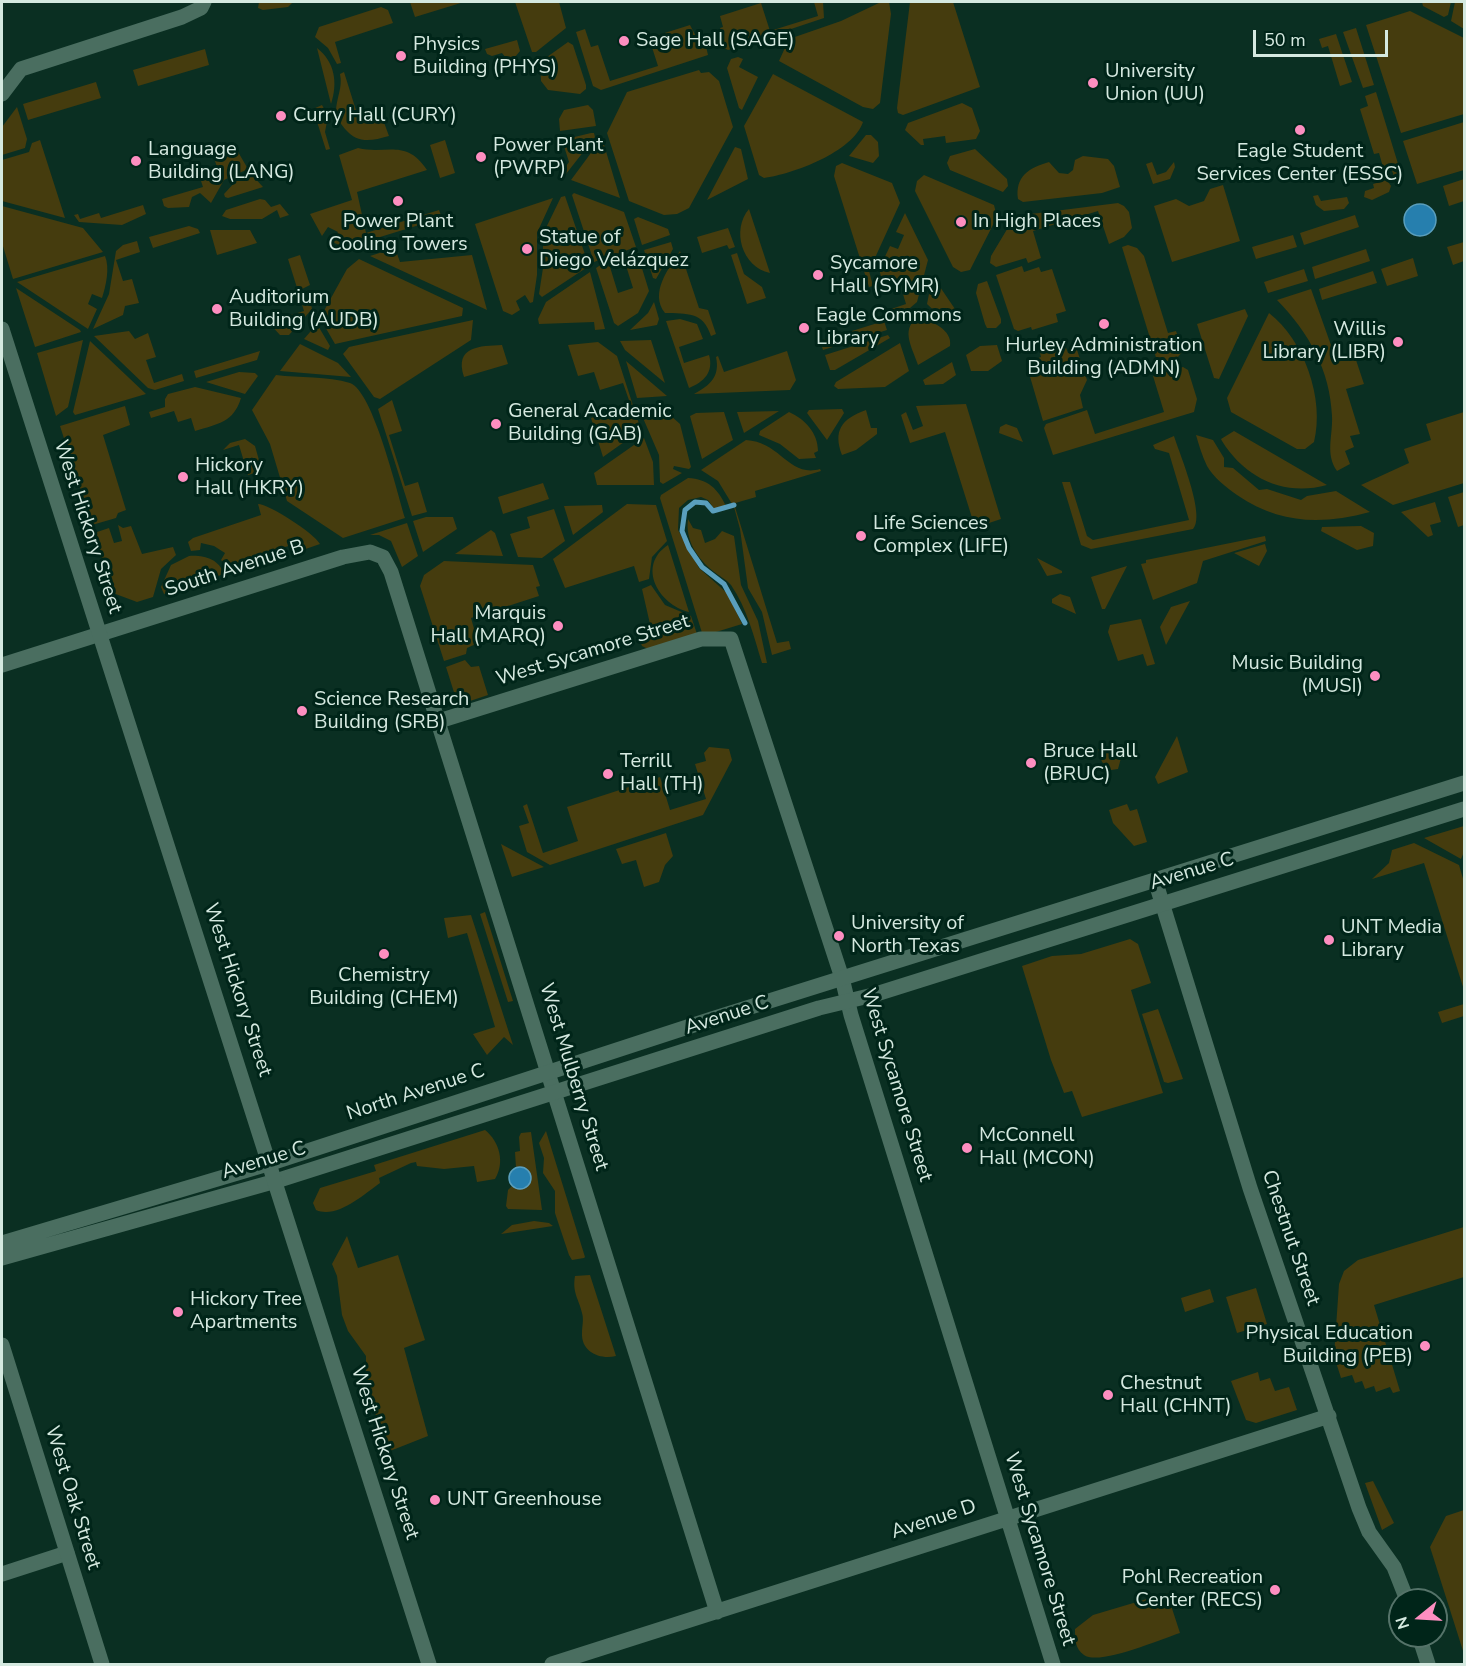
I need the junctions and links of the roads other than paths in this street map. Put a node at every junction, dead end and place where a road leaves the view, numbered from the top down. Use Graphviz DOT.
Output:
graph roads {
  1 [pos="202,5"];
  2 [pos="2,94"];
  3 [pos="2,329"];
  4 [pos="383,556"];
  5 [pos="100,634"];
  6 [pos="2,665"];
  7 [pos="439,721"];
  8 [pos="1464,783"];
  9 [pos="1464,809"];
  10 [pos="1155,880"];
  11 [pos="1162,902"];
  12 [pos="842,978"];
  13 [pos="847,1001"];
  14 [pos="549,1072"];
  15 [pos="556,1092"];
  16 [pos="271,1163"];
  17 [pos="276,1181"];
  18 [pos="2,1243"];
  19 [pos="2,1258"];
  20 [pos="2,1345"];
  21 [pos="1329,1416"];
  22 [pos="1007,1519"];
  23 [pos="67,1552"];
  24 [pos="2,1574"];
  25 [pos="1402,1588"];
  26 [pos="717,1612"];
  27 [pos="1423,1648"];
  28 [pos="102,1665"];
  29 [pos="429,1665"];
  30 [pos="552,1665"];
  31 [pos="1053,1665"];
  32 [pos="1428,1665"];
  1 -- 2 [label="street"];
  3 -- 5 [label="street, West Hickory Street"];
  4 -- 5 [label="street, South Avenue B"];
  4 -- 7 [label="street, West Mulberry Street"];
  5 -- 6 [label="street, South Avenue B"];
  5 -- 16 [label="street, West Hickory Street"];
  7 -- 12 [label="street, West Sycamore Street"];
  7 -- 14 [label="street, West Mulberry Street"];
  8 -- 10 [label="street, Avenue C"];
  9 -- 11 [label="street, Avenue C"];
  10 -- 11 [label="street, Chestnut Street"];
  10 -- 12 [label="street, Avenue C"];
  11 -- 13 [label="street, Avenue C"];
  11 -- 21 [label="street, Chestnut Street"];
  12 -- 13 [label="street, West Sycamore Street"];
  12 -- 14 [label="street, North Avenue C"];
  13 -- 15 [label="street, Avenue C"];
  13 -- 22 [label="street, West Sycamore Street"];
  14 -- 15 [label="street, West Mulberry Street"];
  14 -- 16 [label="street, North Avenue C"];
  15 -- 17 [label="street, Avenue C"];
  15 -- 26 [label="street, West Mulberry Street"];
  16 -- 17 [label="street, West Hickory Street"];
  16 -- 18 [label="street, North Avenue C"];
  17 -- 19 [label="street, Avenue C"];
  17 -- 29 [label="street, West Hickory Street"];
  20 -- 23 [label="street, West Oak Street"];
  21 -- 22 [label="street, Avenue D"];
  21 -- 25 [label="street, Chestnut Street"];
  22 -- 26 [label="street, Avenue D"];
  22 -- 31 [label="street, West Sycamore Street"];
  23 -- 24 [label="street"];
  23 -- 28 [label="street, West Oak Street"];
  26 -- 30 [label="street, Avenue D"];
  27 -- 32 [label="street"];
}
